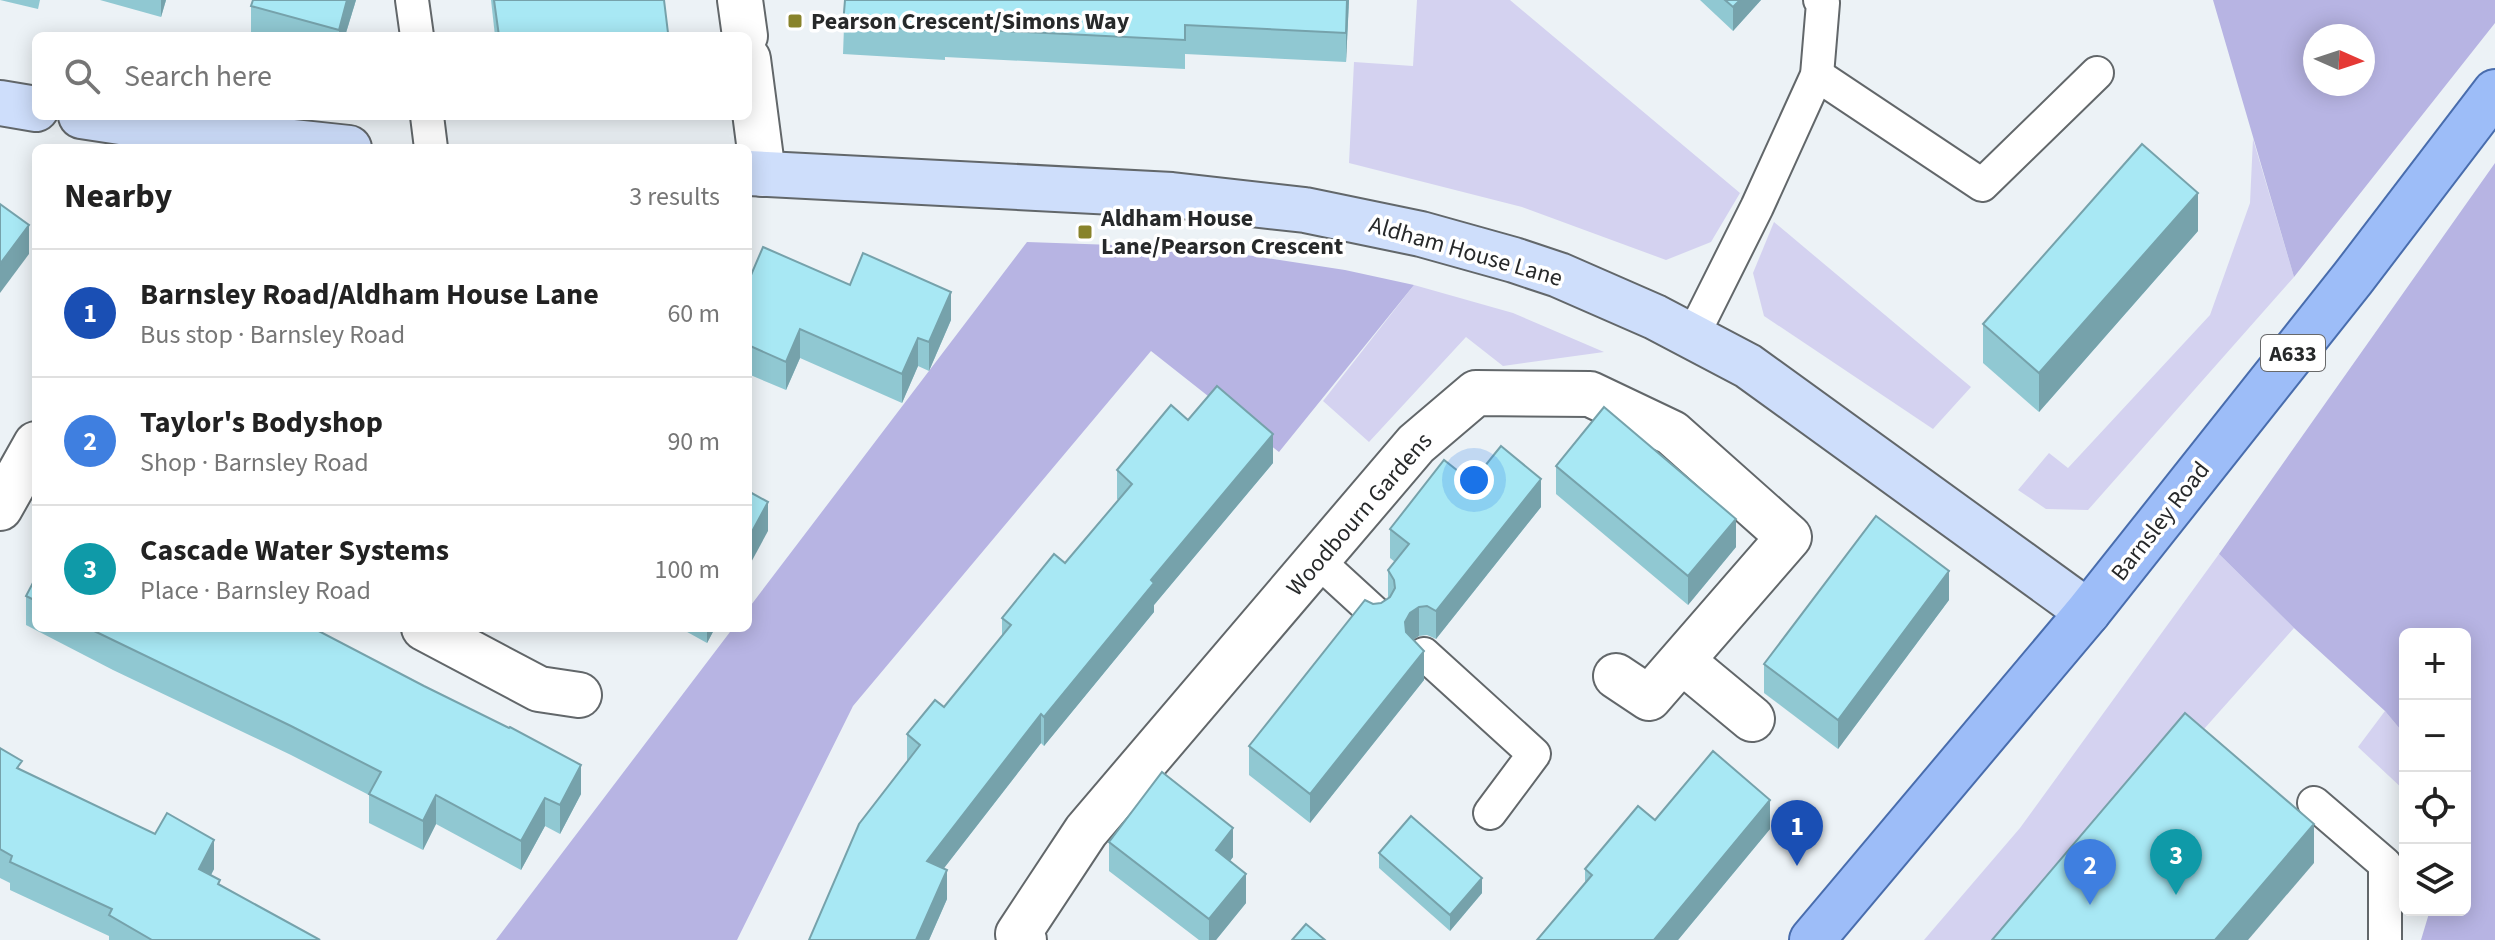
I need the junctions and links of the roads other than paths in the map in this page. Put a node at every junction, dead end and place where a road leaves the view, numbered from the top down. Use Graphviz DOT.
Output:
graph roads {
  1 [pos="412,0"];
  2 [pos="740,0"];
  3 [pos="1820,0"];
  4 [pos="416,32"];
  5 [pos="744,32"];
  6 [pos="2097,73"];
  7 [pos="1817,75"];
  8 [pos="2495,92"];
  9 [pos="0,103"];
  10 [pos="32,108"];
  11 [pos="752,116"];
  12 [pos="95,120"];
  13 [pos="428,120"];
  14 [pos="159,138"];
  15 [pos="273,144"];
  16 [pos="430,144"];
  17 [pos="756,174"];
  18 [pos="1692,337"];
  19 [pos="32,451"];
  20 [pos="0,508"];
  21 [pos="1317,560"];
  22 [pos="2088,612"];
  23 [pos="1376,614"];
  24 [pos="432,632"];
  25 [pos="1424,654"];
  26 [pos="1682,661"];
  27 [pos="1616,676"];
  28 [pos="579,695"];
  29 [pos="1752,719"];
  30 [pos="2314,803"];
  31 [pos="1490,813"];
  32 [pos="1018,938"];
  33 [pos="1812,940"];
  34 [pos="2385,940"];
  1 -- 4 [label="lane"];
  2 -- 5 [label="street"];
  3 -- 7 [label="lane"];
  6 -- 7 [label="lane"];
  7 -- 18 [label="lane"];
  8 -- 22 [label="main road, Barnsley Road / A633"];
  9 -- 10 [label="street"];
  11 -- 17 [label="street"];
  12 -- 14 [label="street"];
  13 -- 16 [label="lane"];
  14 -- 15 [label="street"];
  17 -- 18 [label="street, Aldham House Lane"];
  18 -- 22 [label="street, Aldham House Lane"];
  19 -- 20 [label="street"];
  21 -- 23 [label="lane"];
  21 -- 26 [label="street, Woodbourn Gardens"];
  21 -- 32 [label="street, Woodbourn Gardens"];
  22 -- 33 [label="main road, Barnsley Road / A633"];
  24 -- 28 [label="street"];
  25 -- 31 [label="lane"];
  26 -- 27 [label="street, Woodbourn Gardens"];
  26 -- 29 [label="street"];
  30 -- 34 [label="lane"];
}
